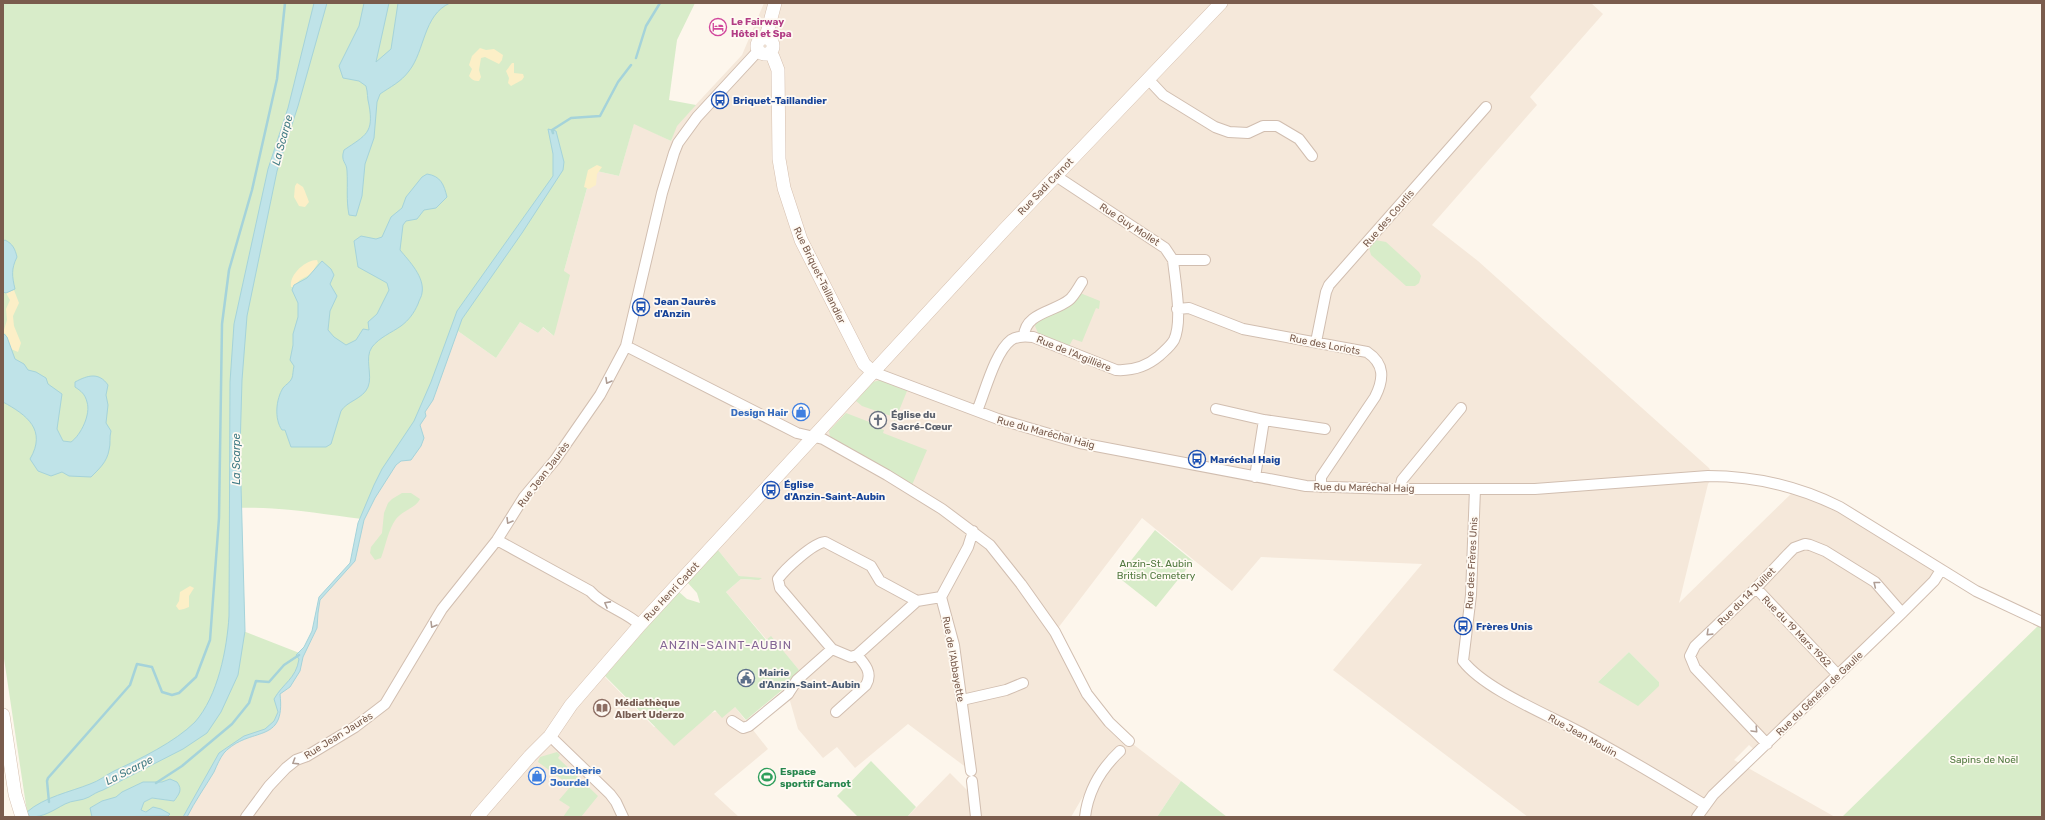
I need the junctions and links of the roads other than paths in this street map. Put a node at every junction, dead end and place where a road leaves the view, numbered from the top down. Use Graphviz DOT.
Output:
graph roads {
  1 [pos="775,3"];
  2 [pos="1221,3"];
  3 [pos="764,52"];
  4 [pos="1148,79"];
  5 [pos="1486,107"];
  6 [pos="1312,156"];
  7 [pos="1056,176"];
  8 [pos="1173,260"];
  9 [pos="1205,260"];
  10 [pos="1082,282"];
  11 [pos="1177,308"];
  12 [pos="1024,336"];
  13 [pos="1316,342"];
  14 [pos="626,346"];
  15 [pos="873,372"];
  16 [pos="1461,408"];
  17 [pos="1216,409"];
  18 [pos="977,411"];
  19 [pos="1264,420"];
  20 [pos="1325,429"];
  21 [pos="813,437"];
  22 [pos="1254,477"];
  23 [pos="1321,487"];
  24 [pos="1400,488"];
  25 [pos="1475,489"];
  26 [pos="973,531"];
  27 [pos="497,540"];
  28 [pos="1941,570"];
  29 [pos="1756,588"];
  30 [pos="941,597"];
  31 [pos="917,601"];
  32 [pos="1902,613"];
  33 [pos="2042,622"];
  34 [pos="640,625"];
  35 [pos="832,649"];
  36 [pos="857,655"];
  37 [pos="1464,661"];
  38 [pos="1838,675"];
  39 [pos="1023,683"];
  40 [pos="962,700"];
  41 [pos="836,712"];
  42 [pos="3,715"];
  43 [pos="732,721"];
  44 [pos="550,736"];
  45 [pos="1129,741"];
  46 [pos="1767,744"];
  47 [pos="1120,750"];
  48 [pos="971,770"];
  49 [pos="972,781"];
  50 [pos="1705,805"];
  51 [pos="22,817"];
  52 [pos="246,817"];
  53 [pos="477,817"];
  54 [pos="623,817"];
  55 [pos="976,817"];
  56 [pos="1085,817"];
  57 [pos="1697,817"];
  1 -- 3 [label="main road"];
  2 -- 4 [label="main road, Rue Sadi Carnot"];
  3 -- 14 [label="street, Rue Jean Jaurès"];
  3 -- 15 [label="main road, Rue Briquet-Taillandier"];
  4 -- 6 [label="street"];
  4 -- 7 [label="main road, Rue Sadi Carnot"];
  5 -- 13 [label="street, Rue des Courlis"];
  7 -- 8 [label="street, Rue Guy Mollet"];
  7 -- 15 [label="main road, Rue Sadi Carnot"];
  8 -- 9 [label="street"];
  8 -- 11 [label="street, Rue de l'Argillière"];
  10 -- 12 [label="street"];
  11 -- 12 [label="street, Rue de l'Argillière"];
  11 -- 13 [label="street, Rue des Loriots"];
  12 -- 18 [label="street, Rue de l'Argillière"];
  13 -- 23 [label="street, Rue des Loriots"];
  14 -- 21 [label="street"];
  14 -- 27 [label="street, Rue Jean Jaurès, one-way"];
  15 -- 18 [label="street, Rue du Maréchal Haig"];
  15 -- 21 [label="main road, Rue Henri Cadot"];
  16 -- 24 [label="street"];
  17 -- 19 [label="street"];
  18 -- 22 [label="street, Rue du Maréchal Haig"];
  19 -- 20 [label="street"];
  19 -- 22 [label="street"];
  21 -- 26 [label="street"];
  21 -- 34 [label="main road, Rue Henri Cadot"];
  22 -- 23 [label="street, Rue du Maréchal Haig"];
  23 -- 24 [label="street, Rue du Maréchal Haig"];
  24 -- 25 [label="street, Rue du Maréchal Haig"];
  25 -- 28 [label="street, Rue du Maréchal Haig"];
  25 -- 37 [label="street, Rue des Frères Unis"];
  26 -- 30 [label="street"];
  26 -- 45 [label="street"];
  34 -- 27 [label="street, one-way"];
  27 -- 52 [label="street, Rue Jean Jaurès, one-way"];
  28 -- 32 [label="street, Rue du Général de Gaulle"];
  28 -- 33 [label="street, Rue du Maréchal Haig"];
  32 -- 29 [label="street, Rue du 14 Juillet, one-way"];
  29 -- 38 [label="street, Rue du 19 Mars 1962"];
  29 -- 46 [label="street, Rue du 14 Juillet, one-way"];
  30 -- 31 [label="street"];
  30 -- 40 [label="street, Rue de l'Abbayette"];
  31 -- 35 [label="street"];
  31 -- 36 [label="street"];
  32 -- 38 [label="street, Rue du Général de Gaulle"];
  34 -- 44 [label="main road, Rue Henri Cadot"];
  35 -- 36 [label="street"];
  35 -- 43 [label="street"];
  36 -- 41 [label="street"];
  37 -- 50 [label="street, Rue Jean Moulin"];
  38 -- 46 [label="street, Rue du Général de Gaulle"];
  39 -- 40 [label="street"];
  40 -- 48 [label="street, Rue de l'Abbayette"];
  42 -- 51 [label="main road"];
  44 -- 53 [label="main road, Rue Henri Cadot"];
  44 -- 54 [label="street"];
  46 -- 50 [label="street, Rue du Général de Gaulle"];
  47 -- 56 [label="street"];
  49 -- 55 [label="street"];
  50 -- 57 [label="street, Rue du Général de Gaulle"];
}
